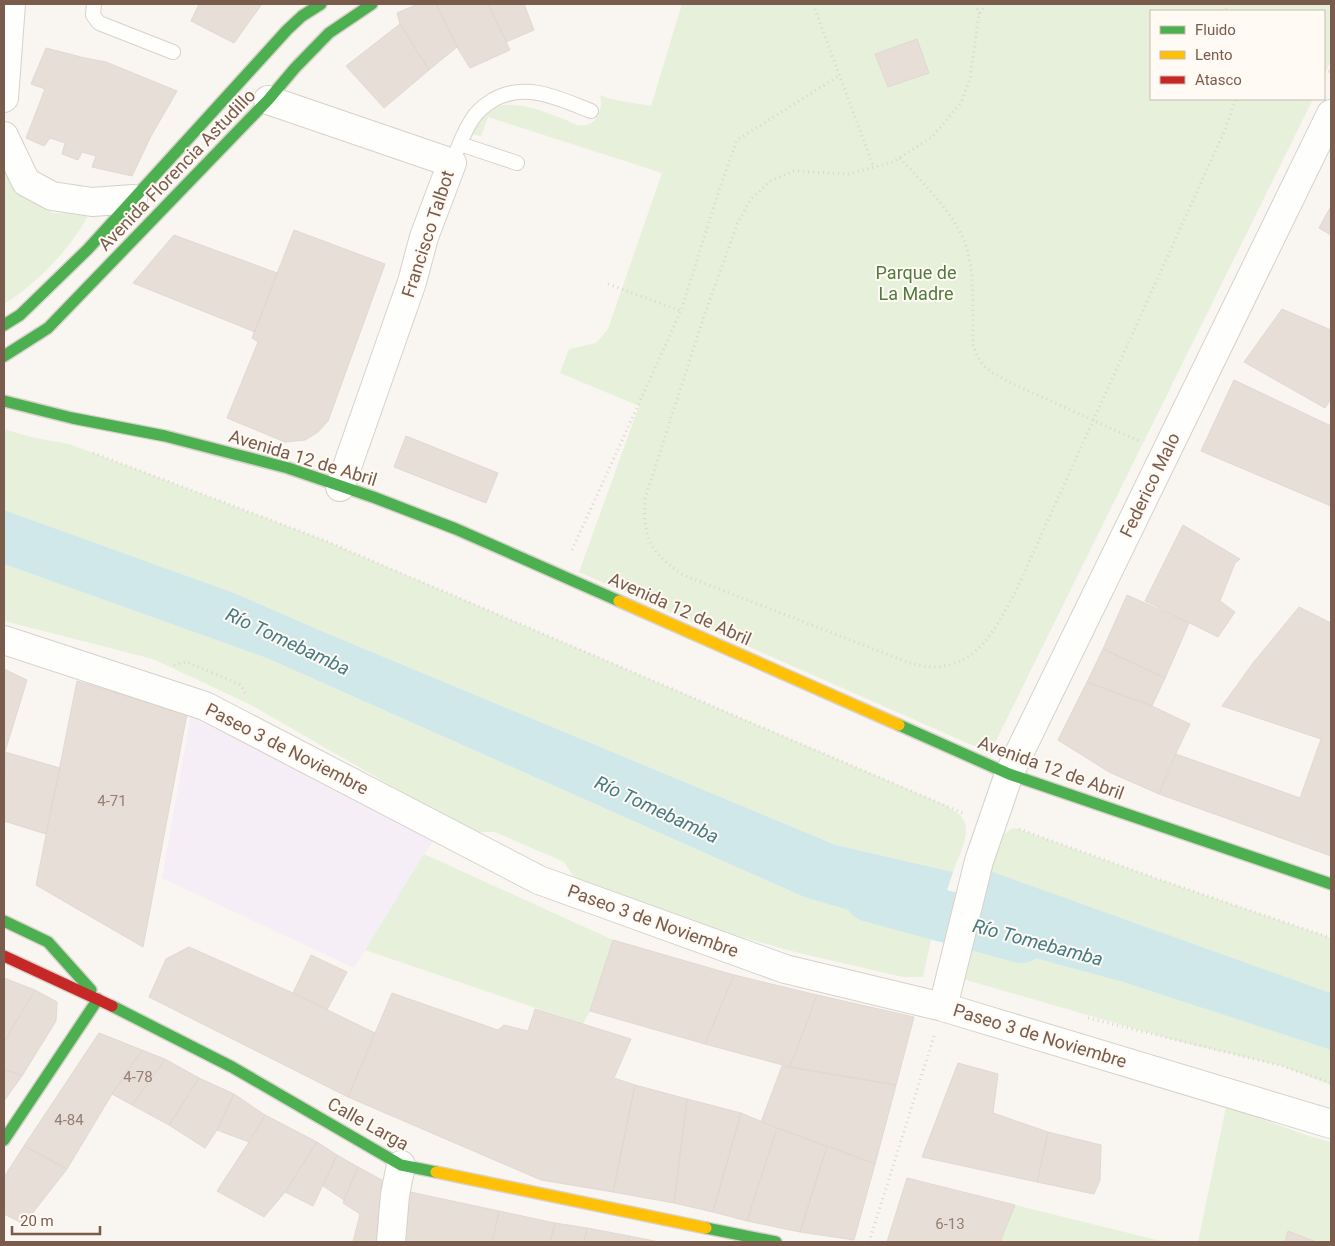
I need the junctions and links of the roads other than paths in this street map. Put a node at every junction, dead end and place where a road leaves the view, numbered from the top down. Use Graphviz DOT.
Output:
graph roads {
  1 [pos="11,4"];
  2 [pos="94,4"];
  3 [pos="290,4"];
  4 [pos="321,4"];
  5 [pos="372,4"];
  6 [pos="302,16"];
  7 [pos="173,52"];
  8 [pos="4,98"];
  9 [pos="268,100"];
  10 [pos="592,111"];
  11 [pos="1331,114"];
  12 [pos="4,136"];
  13 [pos="456,153"];
  14 [pos="517,162"];
  15 [pos="133,199"];
  16 [pos="4,325"];
  17 [pos="4,356"];
  18 [pos="4,402"];
  19 [pos="340,487"];
  20 [pos="4,640"];
  21 [pos="1008,774"];
  22 [pos="1331,884"];
  23 [pos="4,921"];
  24 [pos="4,956"];
  25 [pos="98,999"];
  26 [pos="943,1007"];
  27 [pos="1331,1124"];
  28 [pos="4,1140"];
  29 [pos="402,1164"];
  30 [pos="391,1242"];
  31 [pos="776,1242"];
  1 -- 8 [label="street"];
  2 -- 7 [label="lane"];
  3 -- 6 [label="lane"];
  4 -- 6 [label="main road, Avenida Florencia Astudillo"];
  5 -- 9 [label="main road, Avenida Florencia Astudillo"];
  6 -- 15 [label="main road, Avenida Florencia Astudillo"];
  9 -- 13 [label="street, Francisco Talbot"];
  9 -- 17 [label="main road, Avenida Florencia Astudillo"];
  10 -- 13 [label="lane"];
  11 -- 21 [label="street, Federico Malo"];
  12 -- 15 [label="street"];
  13 -- 14 [label="lane"];
  13 -- 19 [label="street, Francisco Talbot"];
  15 -- 16 [label="main road, Avenida Florencia Astudillo"];
  18 -- 19 [label="main road, Avenida 12 de Abril"];
  19 -- 21 [label="main road, Avenida 12 de Abril"];
  20 -- 26 [label="street, Paseo 3 de Noviembre"];
  21 -- 22 [label="main road, Avenida 12 de Abril"];
  21 -- 26 [label="street, Federico Malo"];
  23 -- 25 [label="main road"];
  24 -- 25 [label="main road, Calle Larga"];
  25 -- 28 [label="main road"];
  25 -- 29 [label="main road, Calle Larga"];
  26 -- 27 [label="street, Paseo 3 de Noviembre"];
  29 -- 30 [label="street"];
  29 -- 31 [label="main road, Calle Larga"];
}
